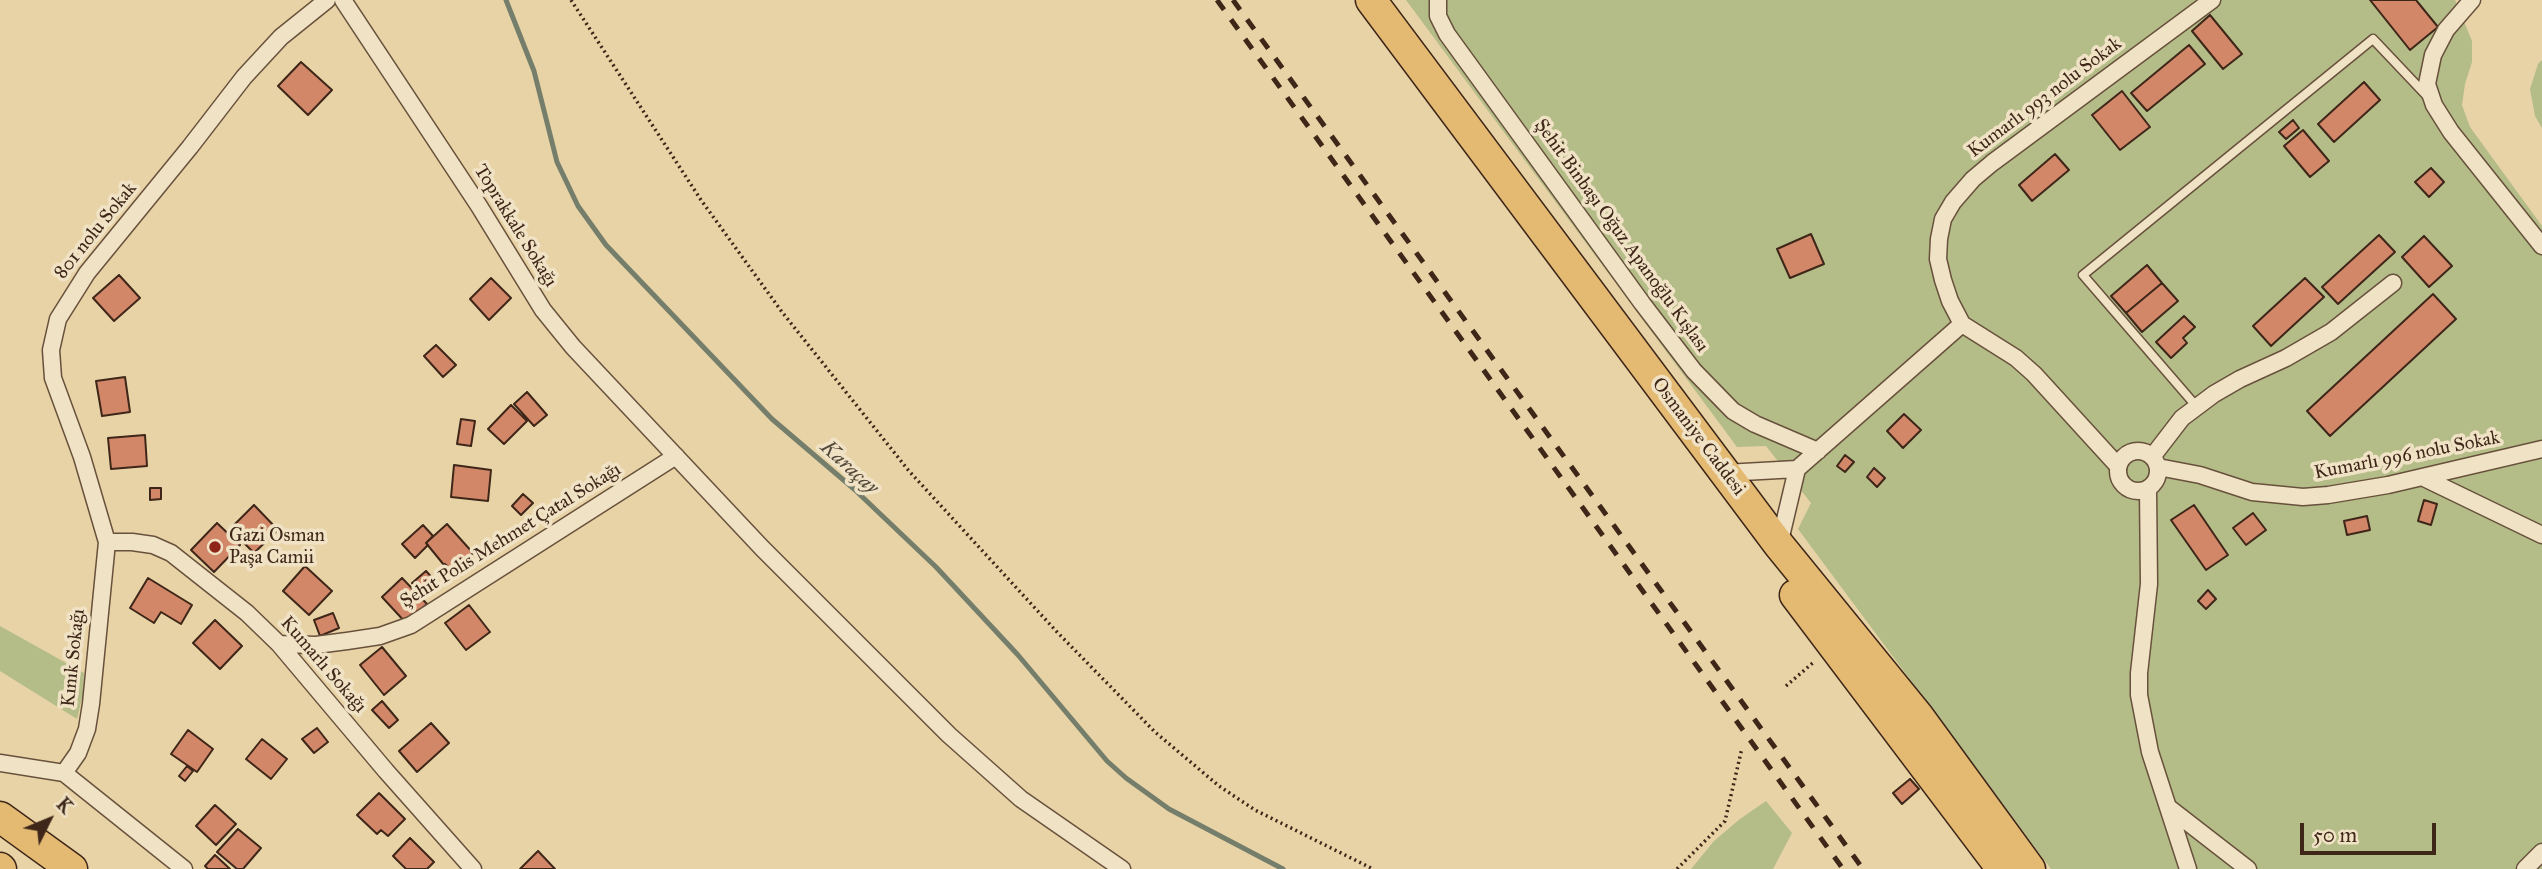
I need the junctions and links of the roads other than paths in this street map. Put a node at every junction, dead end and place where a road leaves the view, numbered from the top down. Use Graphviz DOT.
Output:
graph roads {
  1 [pos="327,0"];
  2 [pos="343,0"];
  3 [pos="1438,0"];
  4 [pos="2212,0"];
  5 [pos="2472,0"];
  6 [pos="1368,1"];
  7 [pos="2434,105"];
  8 [pos="2542,246"];
  9 [pos="2393,283"];
  10 [pos="1962,324"];
  11 [pos="2197,407"];
  12 [pos="2542,449"];
  13 [pos="1818,452"];
  14 [pos="676,456"];
  15 [pos="2155,462"];
  16 [pos="2118,466"];
  17 [pos="1797,469"];
  18 [pos="1725,473"];
  19 [pos="2422,477"];
  20 [pos="2148,489"];
  21 [pos="2542,535"];
  22 [pos="107,542"];
  23 [pos="1779,545"];
  24 [pos="279,644"];
  25 [pos="0,763"];
  26 [pos="64,773"];
  27 [pos="2168,807"];
  28 [pos="0,817"];
  29 [pos="2542,852"];
  30 [pos="72,869"];
  31 [pos="184,869"];
  32 [pos="472,869"];
  33 [pos="1122,869"];
  34 [pos="2002,869"];
  35 [pos="2030,869"];
  36 [pos="2188,869"];
  37 [pos="2248,869"];
  38 [pos="2525,869"];
  1 -- 22 [label="street, 801 nolu Sokak"];
  2 -- 14 [label="street, Toprakkale Sokağı"];
  3 -- 13 [label="street, Şehit Binbaşı Oğuz Apanoğlu Kışlası"];
  4 -- 10 [label="street, Kumarlı 993 nolu Sokak"];
  5 -- 7 [label="street"];
  6 -- 18 [label="highway, Osmaniye Caddesi"];
  6 -- 34 [label="highway"];
  7 -- 8 [label="street"];
  7 -- 11 [label="lane"];
  9 -- 11 [label="street"];
  10 -- 13 [label="street"];
  10 -- 16 [label="street"];
  11 -- 15 [label="street"];
  12 -- 19 [label="street, Kumarlı 996 nolu Sokak"];
  13 -- 17 [label="street"];
  14 -- 24 [label="street, Şehit Polis Mehmet Çatal Sokağı"];
  14 -- 33 [label="street, Toprakkale Sokağı"];
  15 -- 16 [label="street"];
  15 -- 19 [label="street, Kumarlı 996 nolu Sokak"];
  15 -- 20 [label="street"];
  16 -- 20 [label="street"];
  17 -- 18 [label="street"];
  17 -- 23 [label="street"];
  18 -- 23 [label="highway, Osmaniye Caddesi"];
  19 -- 21 [label="street"];
  20 -- 27 [label="street"];
  22 -- 24 [label="street, Kumarlı Sokağı"];
  22 -- 26 [label="street, Kınık Sokağı"];
  23 -- 35 [label="highway, Osmaniye Caddesi"];
  24 -- 32 [label="street, Kumarlı Sokağı"];
  25 -- 26 [label="street"];
  26 -- 31 [label="street"];
  27 -- 36 [label="street"];
  27 -- 37 [label="street"];
  28 -- 30 [label="highway"];
  29 -- 38 [label="street"];
}
